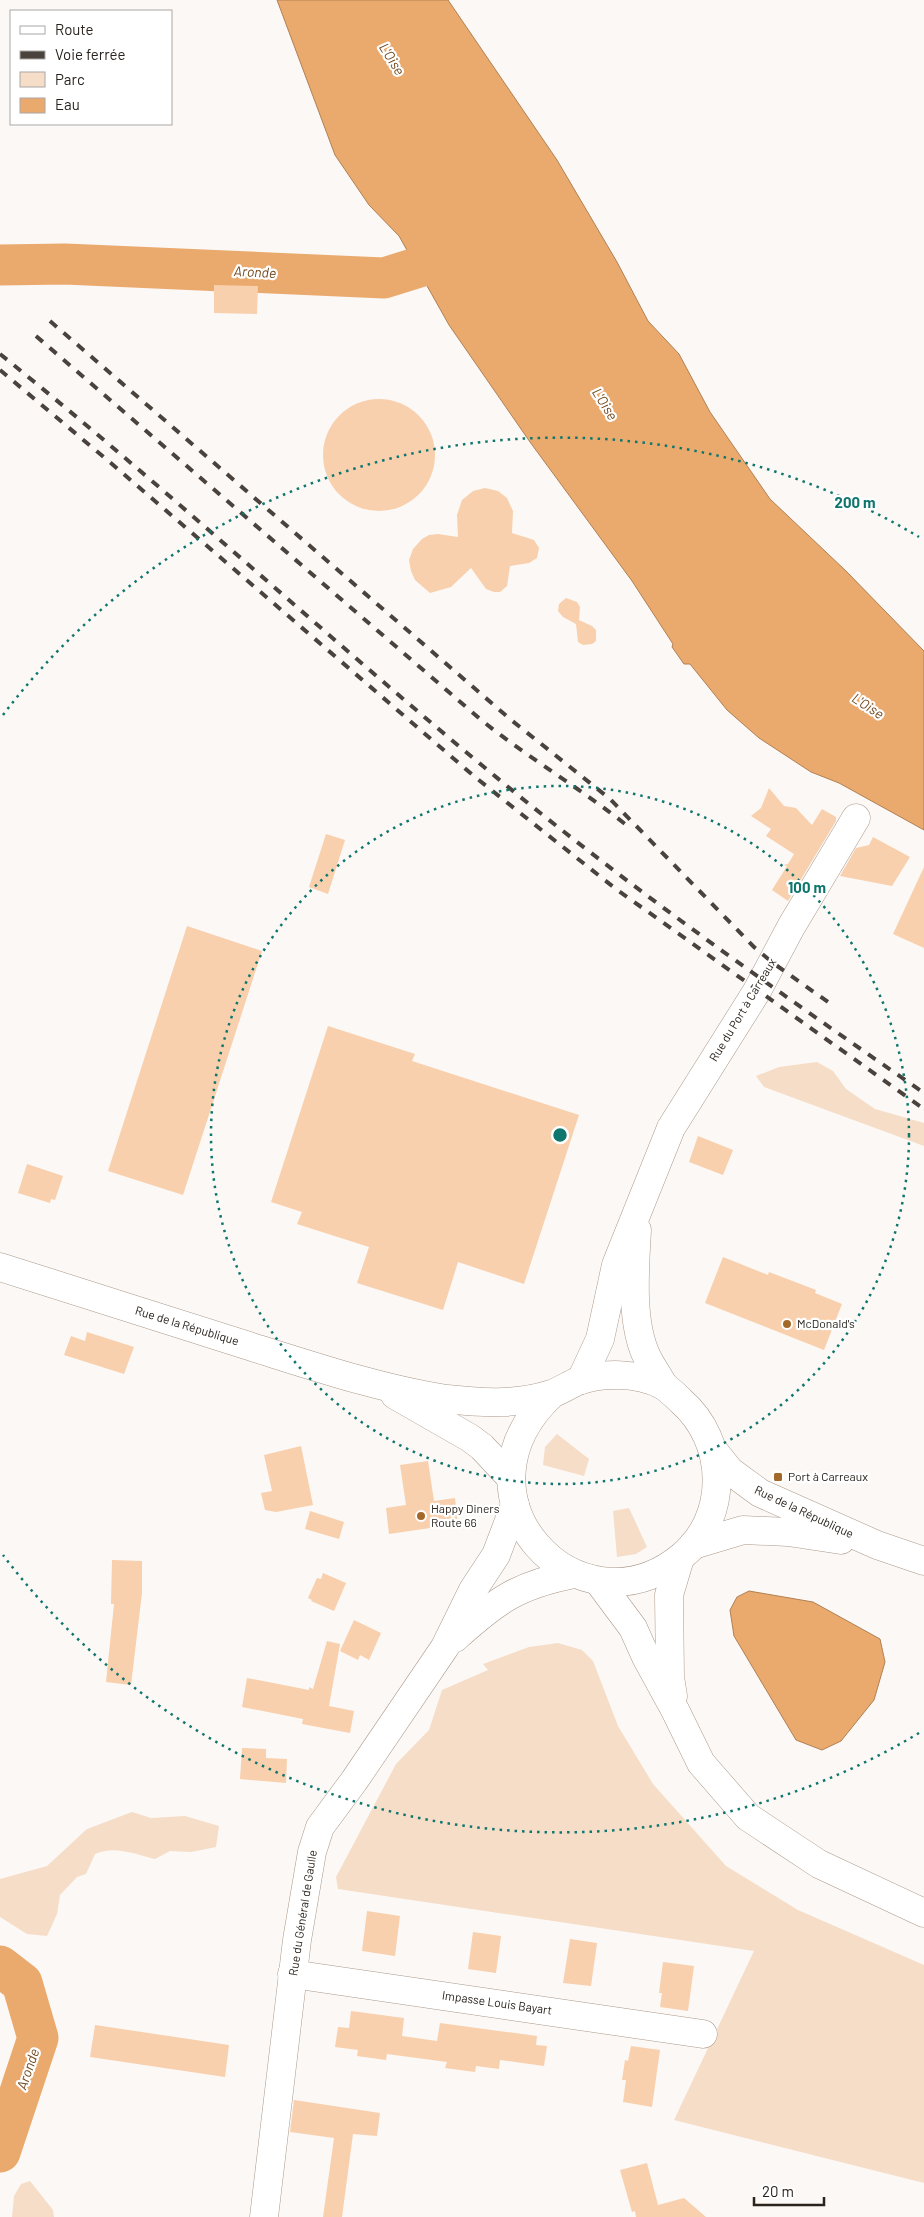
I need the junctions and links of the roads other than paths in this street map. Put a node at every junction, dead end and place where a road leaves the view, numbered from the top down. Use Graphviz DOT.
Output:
graph roads {
  1 [pos="856,818"];
  2 [pos="638,1206"];
  3 [pos="0,1267"];
  4 [pos="582,1380"];
  5 [pos="374,1382"];
  6 [pos="664,1386"];
  7 [pos="552,1394"];
  8 [pos="714,1451"];
  9 [pos="513,1492"];
  10 [pos="877,1546"];
  11 [pos="687,1552"];
  12 [pos="924,1561"];
  13 [pos="586,1577"];
  14 [pos="445,1647"];
  15 [pos="675,1710"];
  16 [pos="924,1913"];
  17 [pos="292,1974"];
  18 [pos="702,2034"];
  19 [pos="264,2217"];
  1 -- 2 [label="main road, Rue du Port à Carreaux"];
  2 -- 4 [label="main road, Rue du Port à Carreaux"];
  2 -- 6 [label="main road, Rue du Port à Carreaux"];
  3 -- 5 [label="main road, Rue de la République"];
  4 -- 6 [label="main road"];
  4 -- 7 [label="main road"];
  5 -- 7 [label="main road, Rue de la République"];
  5 -- 9 [label="main road, Rue de la République"];
  6 -- 8 [label="main road"];
  7 -- 9 [label="main road"];
  8 -- 10 [label="main road, Rue de la République"];
  8 -- 11 [label="main road"];
  9 -- 13 [label="main road"];
  9 -- 14 [label="main road, Rue du Général de Gaulle"];
  10 -- 11 [label="main road, Rue de la République"];
  10 -- 12 [label="main road, Rue de la République"];
  11 -- 13 [label="main road, Rue du Général de Gaulle"];
  11 -- 15 [label="main road"];
  13 -- 14 [label="main road, Rue du Général de Gaulle"];
  13 -- 15 [label="main road"];
  14 -- 17 [label="main road, Rue du Général de Gaulle"];
  15 -- 16 [label="main road"];
  17 -- 18 [label="main road, Impasse Louis Bayart"];
  17 -- 19 [label="main road, Rue du Général de Gaulle"];
}
